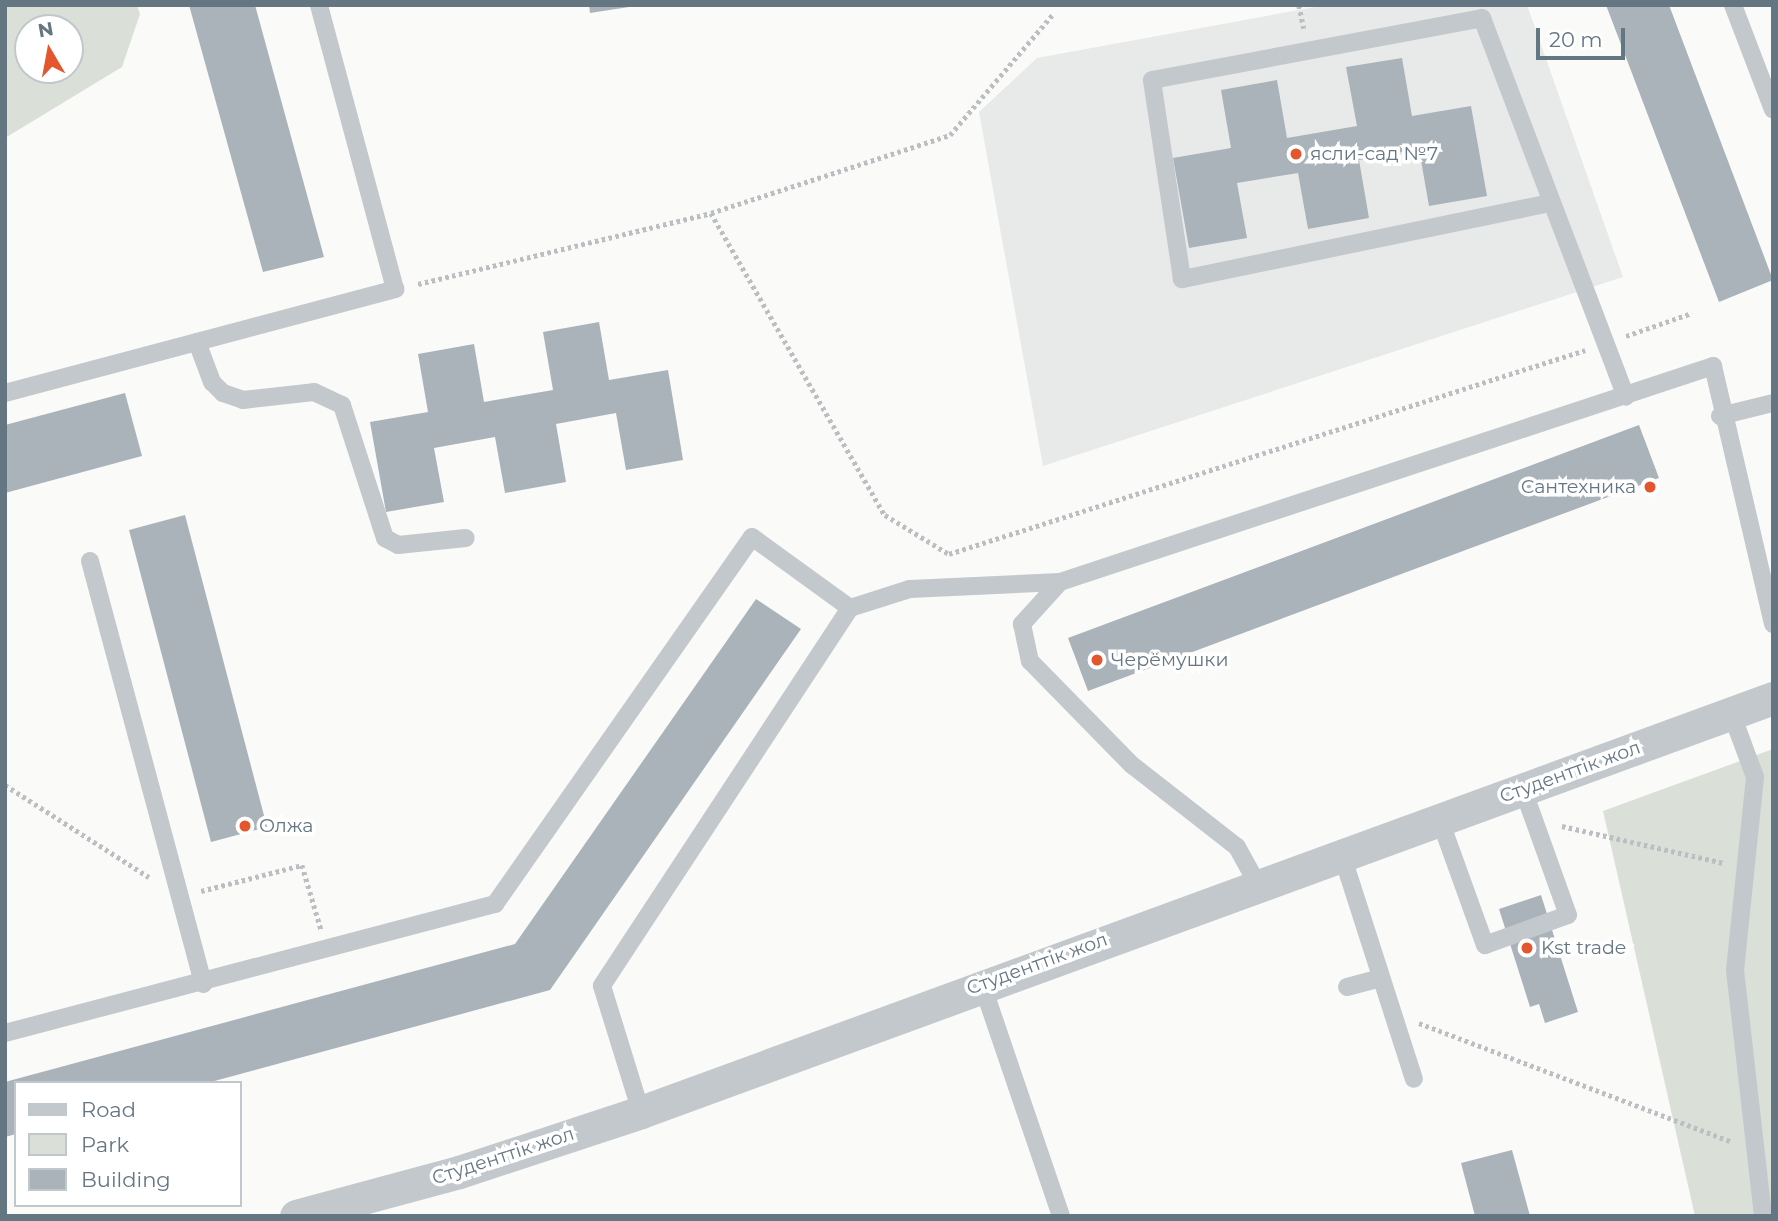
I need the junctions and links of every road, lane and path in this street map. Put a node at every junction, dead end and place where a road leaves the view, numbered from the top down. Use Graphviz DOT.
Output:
graph roads {
  1 [pos="319,5"];
  2 [pos="1733,5"];
  3 [pos="1054,13"];
  4 [pos="1773,110"];
  5 [pos="1550,203"];
  6 [pos="711,213"];
  7 [pos="395,289"];
  8 [pos="1692,313"];
  9 [pos="197,342"];
  10 [pos="1604,344"];
  11 [pos="5,393"];
  12 [pos="1626,397"];
  13 [pos="1773,403"];
  14 [pos="1720,416"];
  15 [pos="466,538"];
  16 [pos="90,561"];
  17 [pos="1060,582"];
  18 [pos="850,608"];
  19 [pos="1773,624"];
  20 [pos="1773,698"];
  21 [pos="1731,715"];
  22 [pos="1528,804"];
  23 [pos="1440,820"];
  24 [pos="1342,855"];
  25 [pos="1746,867"];
  26 [pos="1258,885"];
  27 [pos="1381,978"];
  28 [pos="203,984"];
  29 [pos="982,984"];
  30 [pos="1347,988"];
  31 [pos="1392,1013"];
  32 [pos="5,1034"];
  33 [pos="1414,1079"];
  34 [pos="641,1112"];
  35 [pos="1751,1149"];
  36 [pos="296,1216"];
  37 [pos="1061,1216"];
  38 [pos="1763,1216"];
  1 -- 7 [label="lane"];
  2 -- 4 [label="lane"];
  3 -- 6 [label="path"];
  5 -- 5 [label="lane"];
  5 -- 10 [label="lane"];
  6 -- 7 [label="path"];
  6 -- 10 [label="path"];
  7 -- 9 [label="lane"];
  8 -- 10 [label="path"];
  9 -- 11 [label="lane"];
  9 -- 15 [label="lane"];
  10 -- 12 [label="lane"];
  12 -- 14 [label="lane"];
  12 -- 17 [label="lane"];
  13 -- 14 [label="lane"];
  14 -- 19 [label="lane"];
  16 -- 28 [label="lane"];
  17 -- 18 [label="lane"];
  17 -- 26 [label="lane"];
  18 -- 28 [label="lane"];
  18 -- 34 [label="lane"];
  20 -- 21 [label="street, Студенттік жол"];
  21 -- 22 [label="street, Студенттік жол"];
  21 -- 25 [label="lane"];
  22 -- 23 [label="street, Студенттік жол"];
  22 -- 23 [label="lane"];
  22 -- 25 [label="path"];
  23 -- 24 [label="street, Студенттік жол"];
  24 -- 26 [label="street, Студенттік жол"];
  24 -- 27 [label="lane"];
  25 -- 35 [label="lane"];
  26 -- 29 [label="street, Студенттік жол"];
  27 -- 30 [label="lane"];
  27 -- 31 [label="lane"];
  28 -- 32 [label="lane"];
  29 -- 34 [label="street, Студенттік жол"];
  29 -- 37 [label="lane"];
  31 -- 33 [label="lane"];
  31 -- 35 [label="path"];
  34 -- 36 [label="street, Студенттік жол"];
  35 -- 38 [label="lane"];
}
